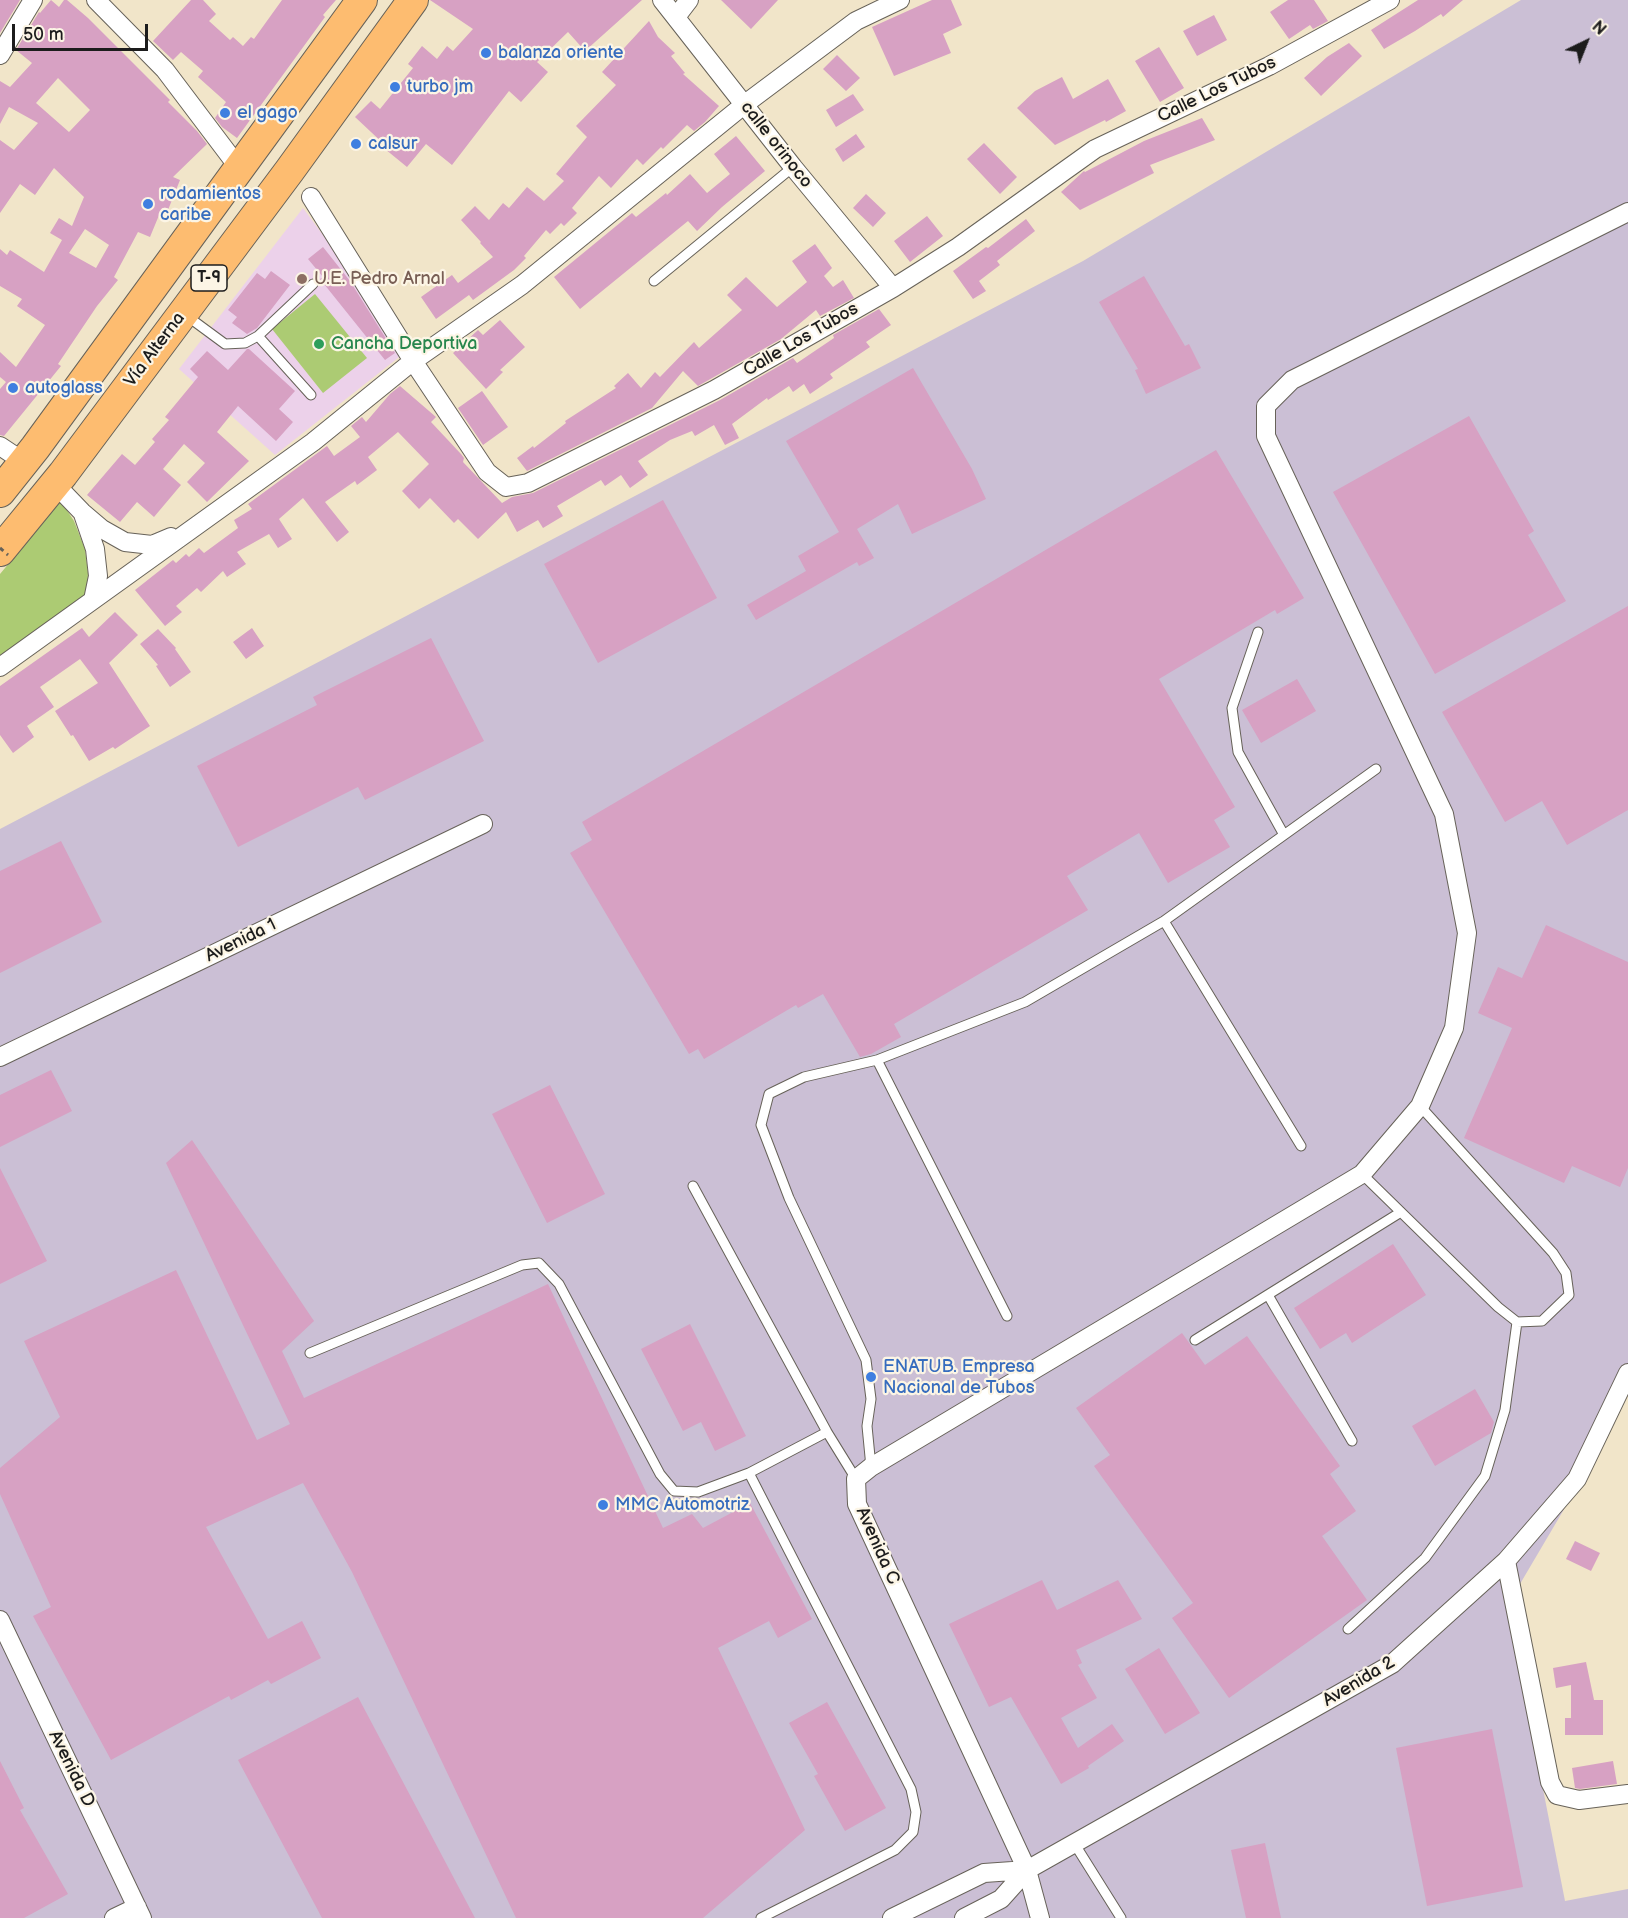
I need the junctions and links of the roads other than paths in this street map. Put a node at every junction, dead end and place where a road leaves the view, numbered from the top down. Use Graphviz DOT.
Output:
graph roads {
  1 [pos="33,0"];
  2 [pos="96,0"];
  3 [pos="362,0"];
  4 [pos="413,0"];
  5 [pos="662,0"];
  6 [pos="689,0"];
  7 [pos="900,0"];
  8 [pos="1390,0"];
  9 [pos="676,17"];
  10 [pos="0,55"];
  11 [pos="745,104"];
  12 [pos="793,167"];
  13 [pos="239,168"];
  14 [pos="311,197"];
  15 [pos="1628,212"];
  16 [pos="654,281"];
  17 [pos="313,284"];
  18 [pos="892,288"];
  19 [pos="183,313"];
  20 [pos="258,336"];
  21 [pos="412,361"];
  22 [pos="311,395"];
  23 [pos="0,446"];
  24 [pos="24,462"];
  25 [pos="55,483"];
  26 [pos="0,492"];
  27 [pos="82,512"];
  28 [pos="195,527"];
  29 [pos="3,552"];
  30 [pos="93,600"];
  31 [pos="1258,632"];
  32 [pos="0,667"];
  33 [pos="1376,769"];
  34 [pos="483,824"];
  35 [pos="1284,836"];
  36 [pos="1164,921"];
  37 [pos="0,1057"];
  38 [pos="877,1060"];
  39 [pos="1420,1106"];
  40 [pos="1301,1146"];
  41 [pos="1362,1174"];
  42 [pos="693,1186"];
  43 [pos="1401,1212"];
  44 [pos="1268,1295"];
  45 [pos="1007,1316"];
  46 [pos="1517,1322"];
  47 [pos="1195,1340"];
  48 [pos="309,1353"];
  49 [pos="1628,1373"];
  50 [pos="827,1432"];
  51 [pos="1352,1441"];
  52 [pos="871,1467"];
  53 [pos="749,1473"];
  54 [pos="856,1479"];
  55 [pos="1506,1561"];
  56 [pos="0,1620"];
  57 [pos="1348,1629"];
  58 [pos="1628,1794"];
  59 [pos="1074,1844"];
  60 [pos="1027,1870"];
  61 [pos="140,1912"];
  62 [pos="114,1918"];
  63 [pos="761,1918"];
  64 [pos="892,1918"];
  65 [pos="964,1918"];
  66 [pos="1040,1918"];
  67 [pos="1121,1918"];
  1 -- 10 [label="street"];
  2 -- 13 [label="street"];
  3 -- 13 [label="highway, T-9"];
  4 -- 19 [label="highway, Vía Alterna / T-9"];
  5 -- 9 [label="street, calle orinoco"];
  6 -- 9 [label="street"];
  7 -- 11 [label="street"];
  8 -- 18 [label="street, Calle Los Tubos"];
  9 -- 11 [label="street, calle orinoco"];
  11 -- 12 [label="street, calle orinoco"];
  11 -- 21 [label="street"];
  12 -- 16 [label="lane"];
  12 -- 18 [label="street, calle orinoco"];
  13 -- 24 [label="highway, T-9"];
  14 -- 21 [label="street, Calle Los Tubos"];
  15 -- 39 [label="street"];
  17 -- 20 [label="lane"];
  18 -- 21 [label="street, Calle Los Tubos"];
  19 -- 20 [label="lane"];
  19 -- 25 [label="highway, Vía Alterna / T-9"];
  20 -- 22 [label="lane"];
  21 -- 28 [label="street"];
  23 -- 24 [label="street"];
  24 -- 26 [label="highway, T-9"];
  25 -- 27 [label="street"];
  25 -- 29 [label="highway, Vía Alterna / T-9"];
  27 -- 28 [label="street"];
  27 -- 30 [label="street"];
  28 -- 30 [label="street"];
  30 -- 32 [label="street"];
  31 -- 35 [label="lane"];
  33 -- 35 [label="lane"];
  34 -- 37 [label="street, Avenida 1"];
  35 -- 36 [label="lane"];
  36 -- 38 [label="lane"];
  36 -- 40 [label="lane"];
  38 -- 45 [label="lane"];
  38 -- 52 [label="lane"];
  39 -- 41 [label="street"];
  39 -- 46 [label="lane"];
  41 -- 43 [label="lane"];
  41 -- 52 [label="street"];
  42 -- 50 [label="lane, Avenida C"];
  43 -- 44 [label="lane"];
  43 -- 46 [label="lane"];
  44 -- 47 [label="lane"];
  44 -- 51 [label="lane"];
  46 -- 57 [label="lane"];
  48 -- 53 [label="lane"];
  49 -- 55 [label="street, Avenida 2"];
  50 -- 53 [label="lane"];
  50 -- 54 [label="lane, Avenida C"];
  52 -- 54 [label="street"];
  53 -- 63 [label="lane"];
  54 -- 60 [label="street, Avenida C"];
  55 -- 58 [label="street"];
  55 -- 59 [label="street, Avenida 2"];
  56 -- 61 [label="street, Avenida D"];
  59 -- 60 [label="street, Avenida 2"];
  59 -- 67 [label="lane"];
  60 -- 64 [label="street, Avenida 2"];
  60 -- 65 [label="street, Avenida 2"];
  60 -- 66 [label="street, Avenida C"];
  61 -- 62 [label="street"];
}
